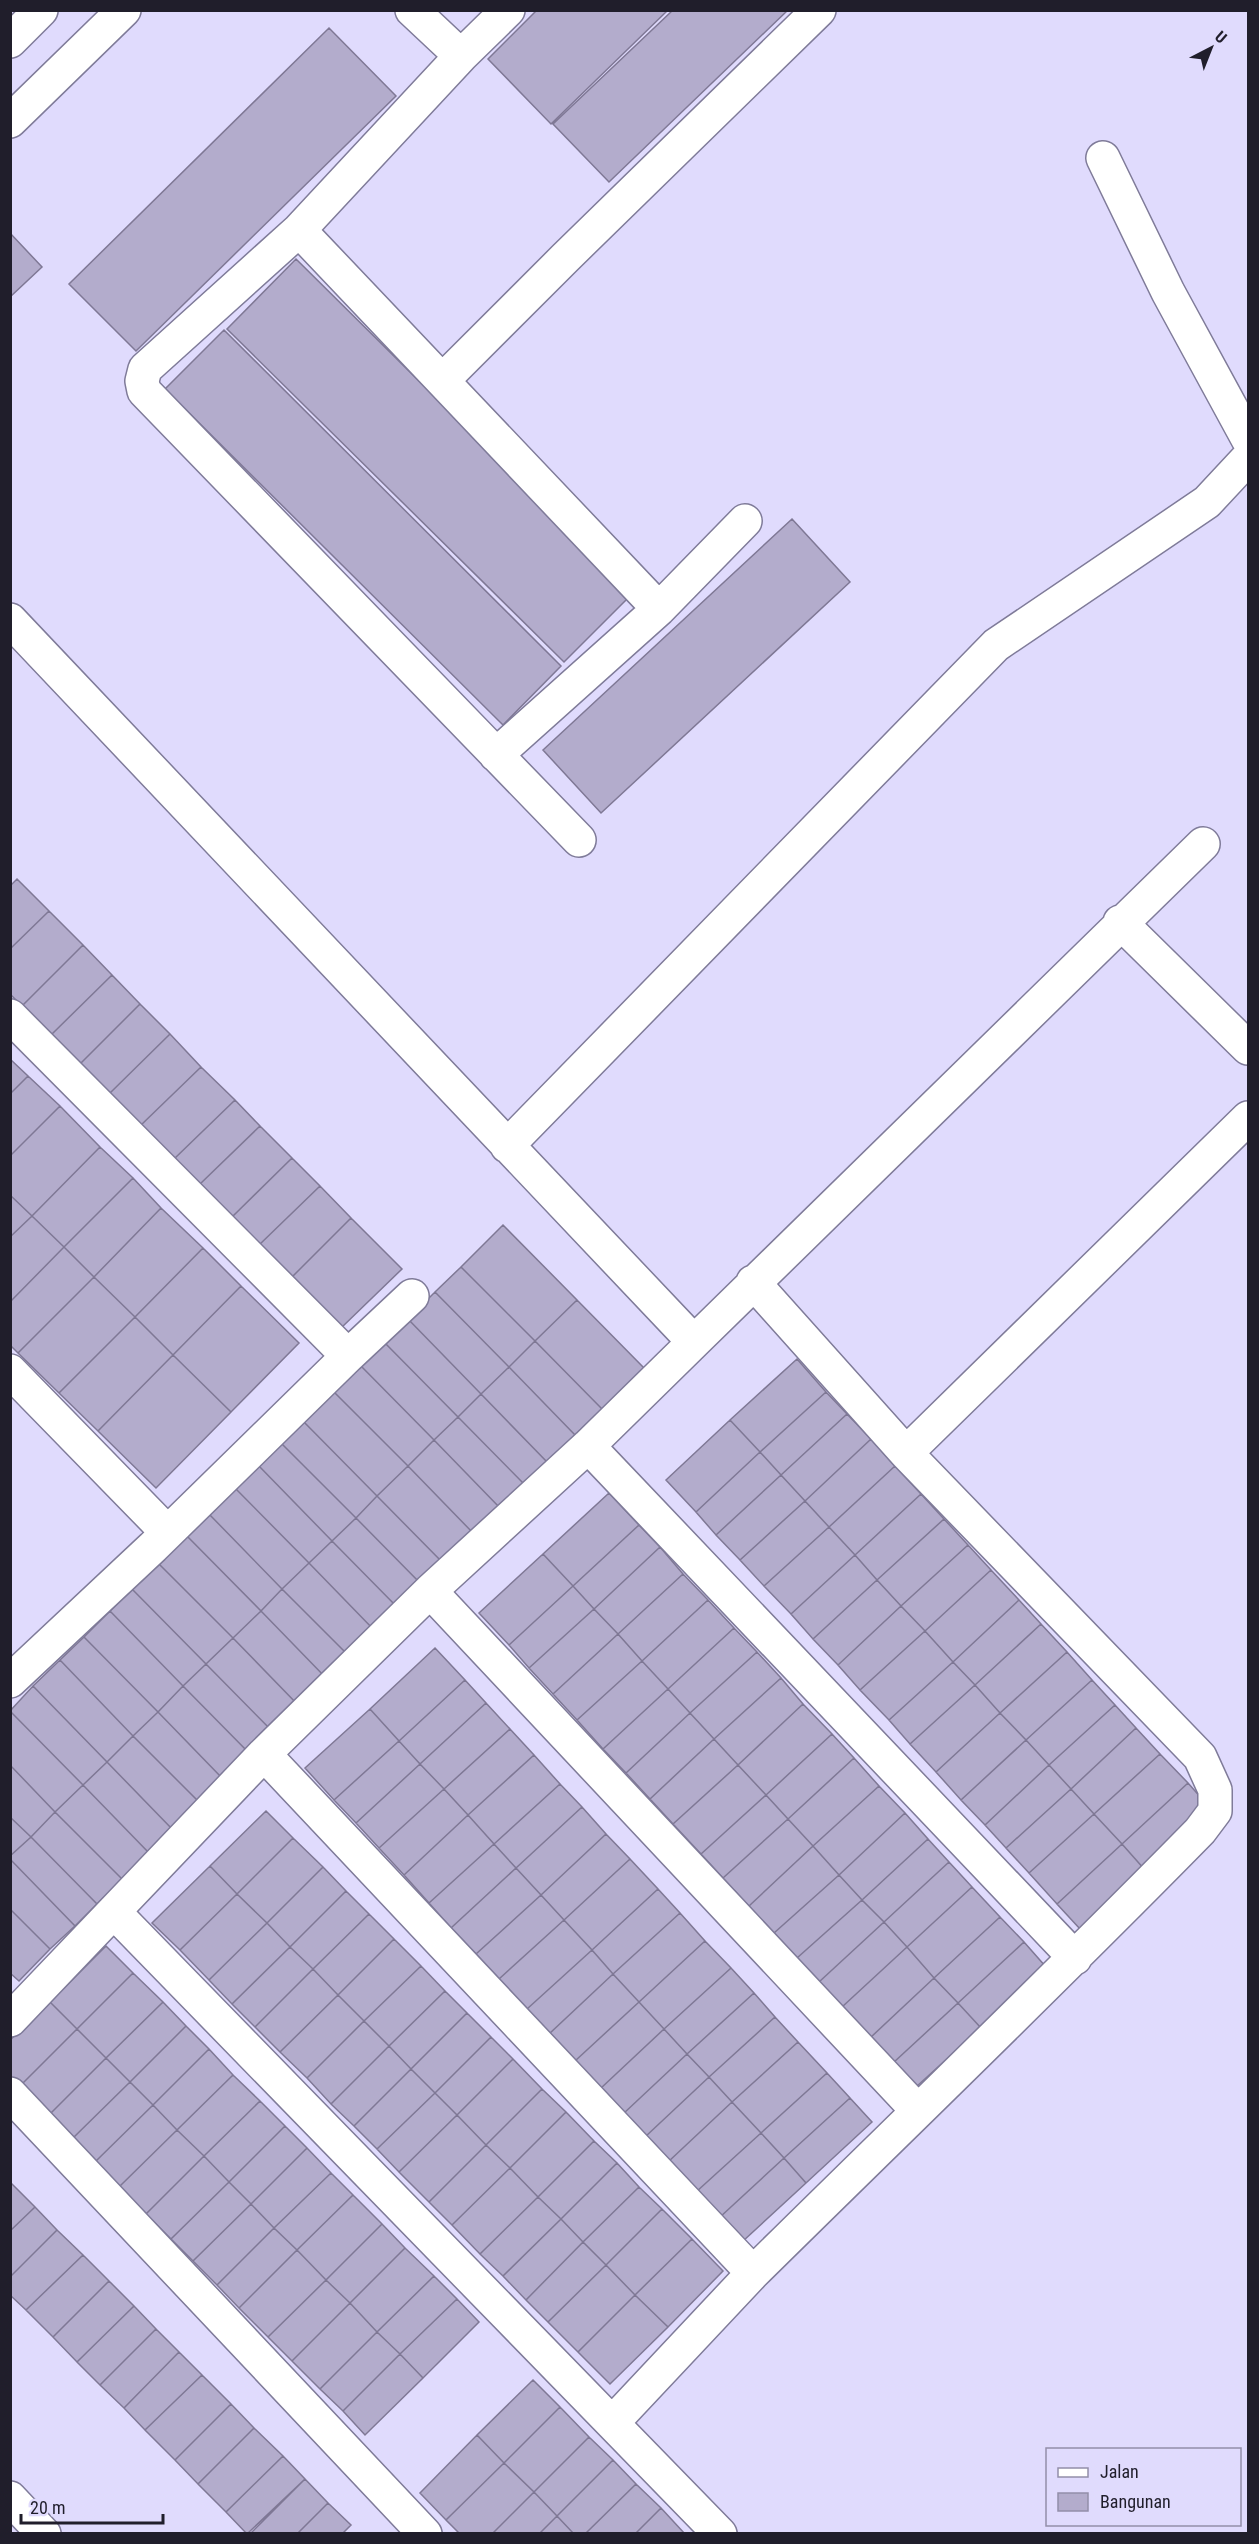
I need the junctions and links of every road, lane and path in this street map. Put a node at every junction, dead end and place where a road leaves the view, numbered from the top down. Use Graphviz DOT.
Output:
graph roads {
  1 [pos="41,10"];
  2 [pos="124,10"];
  3 [pos="412,10"];
  4 [pos="508,10"];
  5 [pos="819,10"];
  6 [pos="10,41"];
  7 [pos="461,56"];
  8 [pos="10,121"];
  9 [pos="1102,158"];
  10 [pos="299,230"];
  11 [pos="443,380"];
  12 [pos="1248,439"];
  13 [pos="1248,458"];
  14 [pos="744,521"];
  15 [pos="659,609"];
  16 [pos="10,620"];
  17 [pos="496,756"];
  18 [pos="579,840"];
  19 [pos="1203,844"];
  20 [pos="1120,922"];
  21 [pos="10,1016"];
  22 [pos="1248,1048"];
  23 [pos="1248,1118"];
  24 [pos="507,1146"];
  25 [pos="753,1282"];
  26 [pos="412,1296"];
  27 [pos="694,1342"];
  28 [pos="348,1356"];
  29 [pos="10,1371"];
  30 [pos="588,1446"];
  31 [pos="906,1453"];
  32 [pos="167,1532"];
  33 [pos="430,1591"];
  34 [pos="10,1681"];
  35 [pos="264,1755"];
  36 [pos="114,1912"];
  37 [pos="1075,1958"];
  38 [pos="10,2020"];
  39 [pos="10,2094"];
  40 [pos="917,2110"];
  41 [pos="753,2273"];
  42 [pos="613,2422"];
  43 [pos="10,2498"];
  44 [pos="44,2534"];
  45 [pos="425,2534"];
  46 [pos="720,2534"];
  1 -- 6 [label="street"];
  2 -- 8 [label="street"];
  3 -- 7 [label="street"];
  4 -- 7 [label="street"];
  5 -- 11 [label="street"];
  7 -- 10 [label="street"];
  9 -- 12 [label="street"];
  10 -- 11 [label="street"];
  10 -- 17 [label="street"];
  11 -- 15 [label="street"];
  13 -- 24 [label="street"];
  14 -- 15 [label="street"];
  15 -- 17 [label="street"];
  16 -- 24 [label="street"];
  17 -- 18 [label="street"];
  19 -- 20 [label="street"];
  20 -- 22 [label="street"];
  20 -- 25 [label="street"];
  21 -- 28 [label="street"];
  23 -- 31 [label="street"];
  24 -- 27 [label="street"];
  25 -- 27 [label="street"];
  25 -- 31 [label="street"];
  26 -- 28 [label="street"];
  27 -- 30 [label="street"];
  28 -- 32 [label="street"];
  29 -- 32 [label="street"];
  30 -- 33 [label="street"];
  30 -- 37 [label="street"];
  31 -- 37 [label="street"];
  32 -- 34 [label="street"];
  33 -- 35 [label="street"];
  33 -- 40 [label="street"];
  35 -- 36 [label="street"];
  35 -- 41 [label="street"];
  36 -- 38 [label="street"];
  36 -- 42 [label="street"];
  37 -- 40 [label="street"];
  39 -- 45 [label="street"];
  40 -- 41 [label="street"];
  41 -- 42 [label="street"];
  42 -- 46 [label="street"];
  43 -- 44 [label="street"];
}
